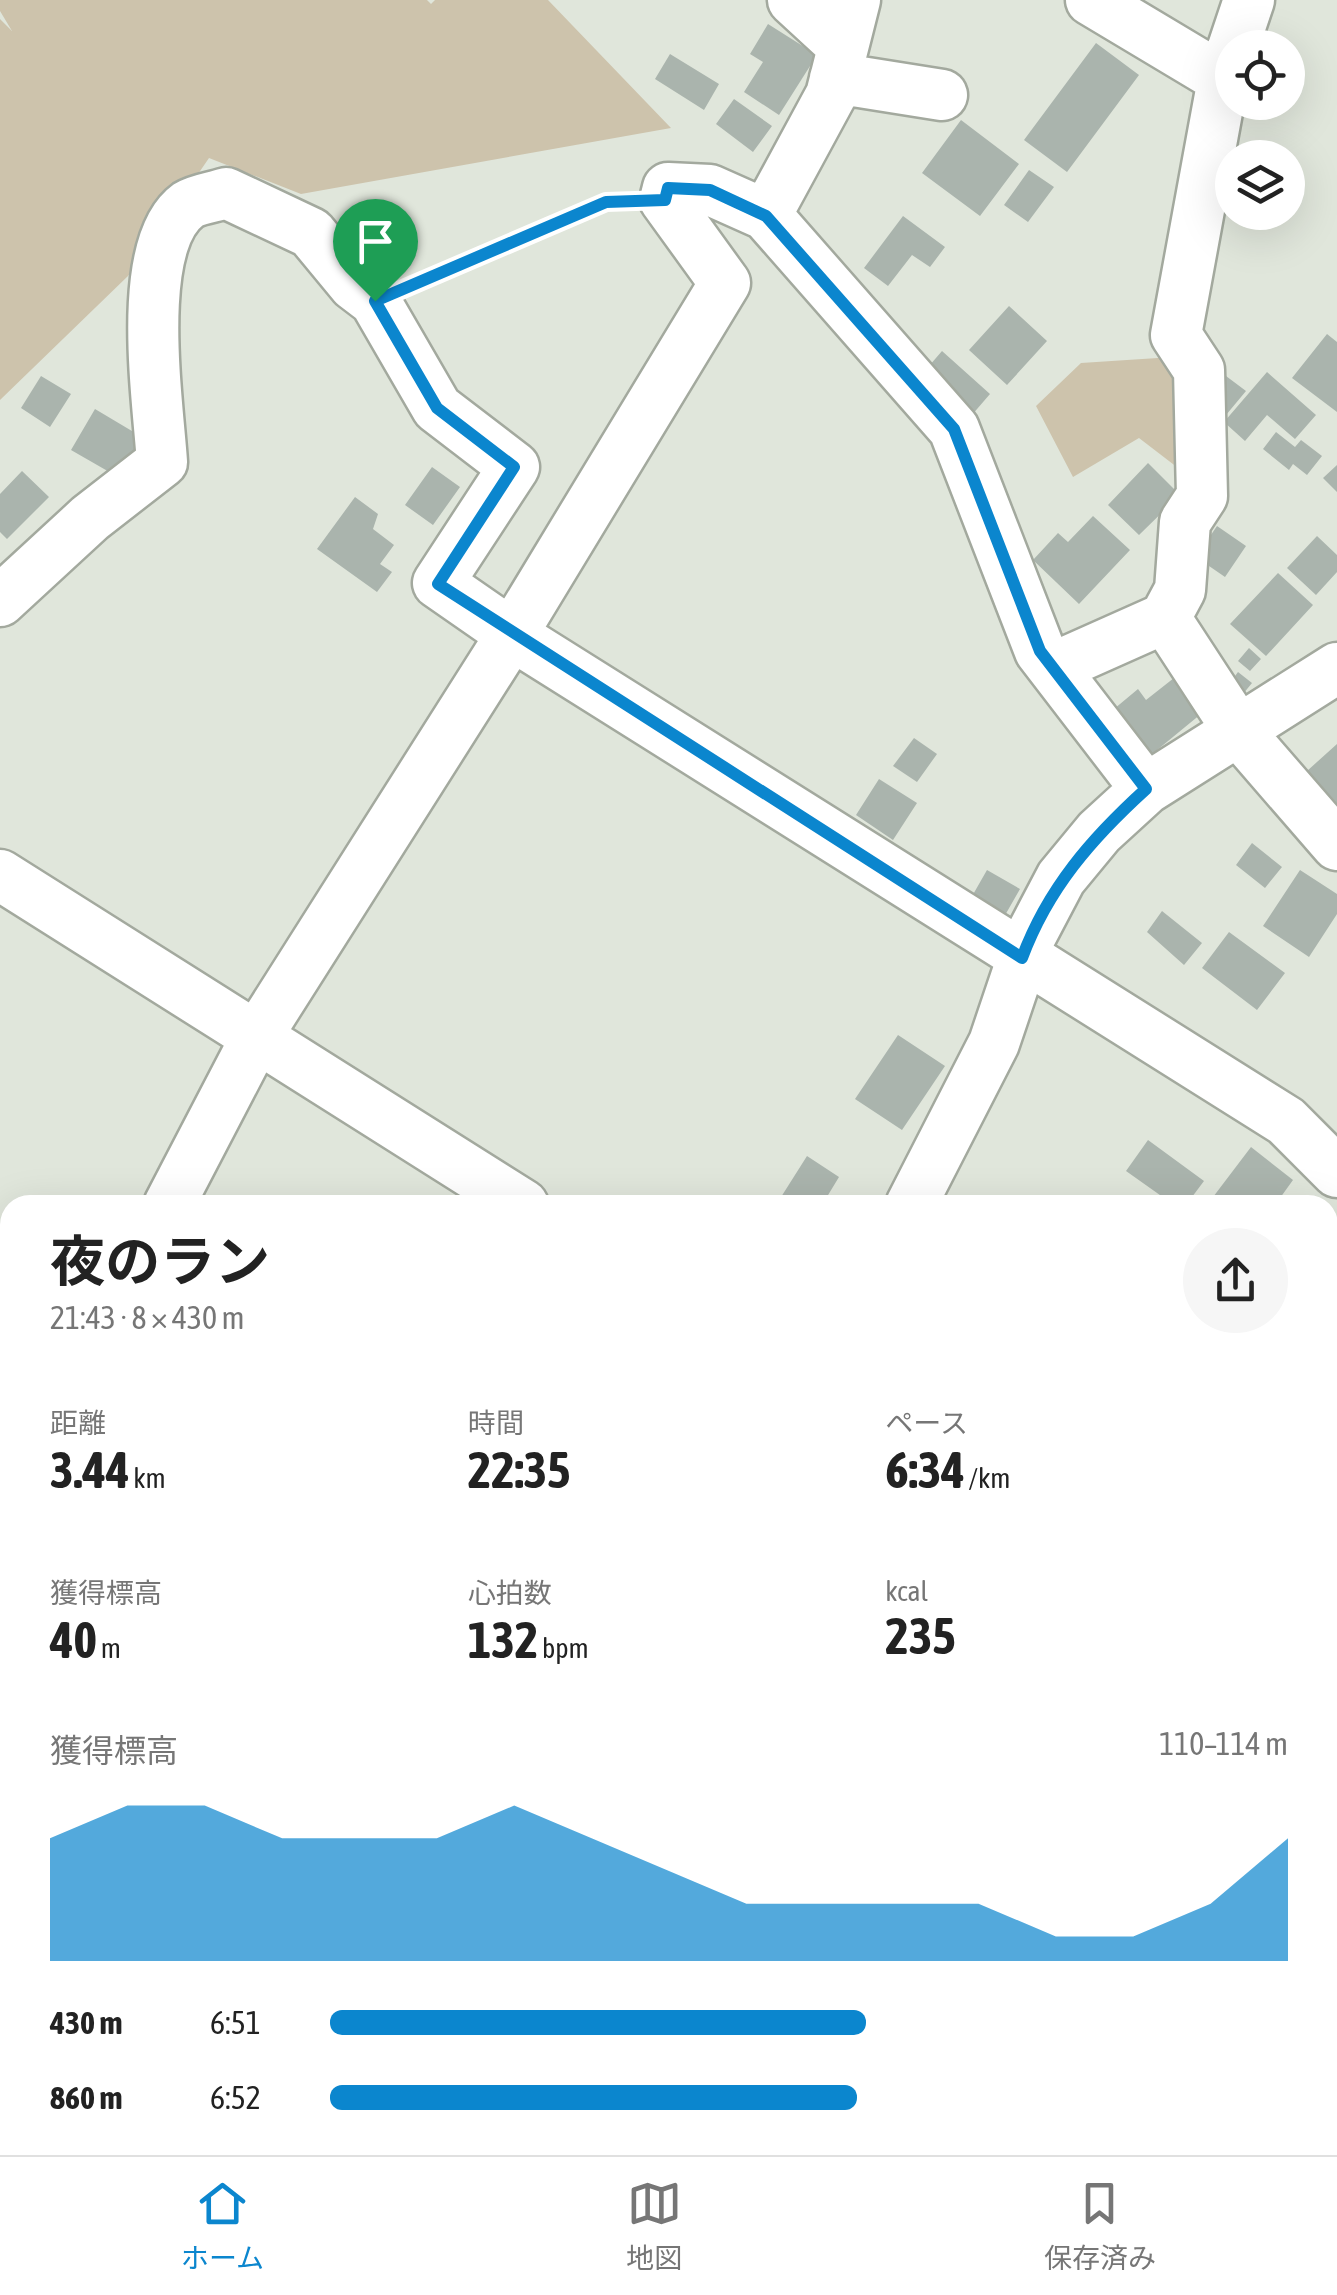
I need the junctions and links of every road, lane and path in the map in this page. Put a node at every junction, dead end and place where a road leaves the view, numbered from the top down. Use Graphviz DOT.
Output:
graph roads {
  1 [pos="793,0"];
  2 [pos="1090,0"];
  3 [pos="1249,0"];
  4 [pos="1239,30"];
  5 [pos="844,41"];
  6 [pos="1215,53"];
  7 [pos="942,95"];
  8 [pos="1218,120"];
  9 [pos="665,200"];
  10 [pos="766,216"];
  11 [pos="375,301"];
  12 [pos="0,601"];
  13 [pos="1165,618"];
  14 [pos="512,634"];
  15 [pos="1055,667"];
  16 [pos="1337,668"];
  17 [pos="1240,733"];
  18 [pos="1146,789"];
  19 [pos="1337,844"];
  20 [pos="0,875"];
  21 [pos="1022,958"];
  22 [pos="258,1036"];
  23 [pos="1337,1172"];
  24 [pos="175,1195"];
  25 [pos="508,1195"];
  26 [pos="916,1195"];
  1 -- 5 [label="street"];
  2 -- 6 [label="street"];
  3 -- 4 [label="street"];
  5 -- 7 [label="street"];
  5 -- 10 [label="street"];
  8 -- 13 [label="street"];
  9 -- 10 [label="street"];
  9 -- 11 [label="path"];
  9 -- 14 [label="street"];
  10 -- 15 [label="street"];
  11 -- 12 [label="street"];
  11 -- 14 [label="street"];
  13 -- 15 [label="street"];
  13 -- 17 [label="street"];
  14 -- 21 [label="street"];
  14 -- 22 [label="street"];
  15 -- 18 [label="street"];
  16 -- 17 [label="street"];
  17 -- 18 [label="street"];
  17 -- 19 [label="street"];
  18 -- 21 [label="street"];
  20 -- 22 [label="street"];
  21 -- 23 [label="street"];
  21 -- 26 [label="street"];
  22 -- 24 [label="street"];
  22 -- 25 [label="street"];
}
